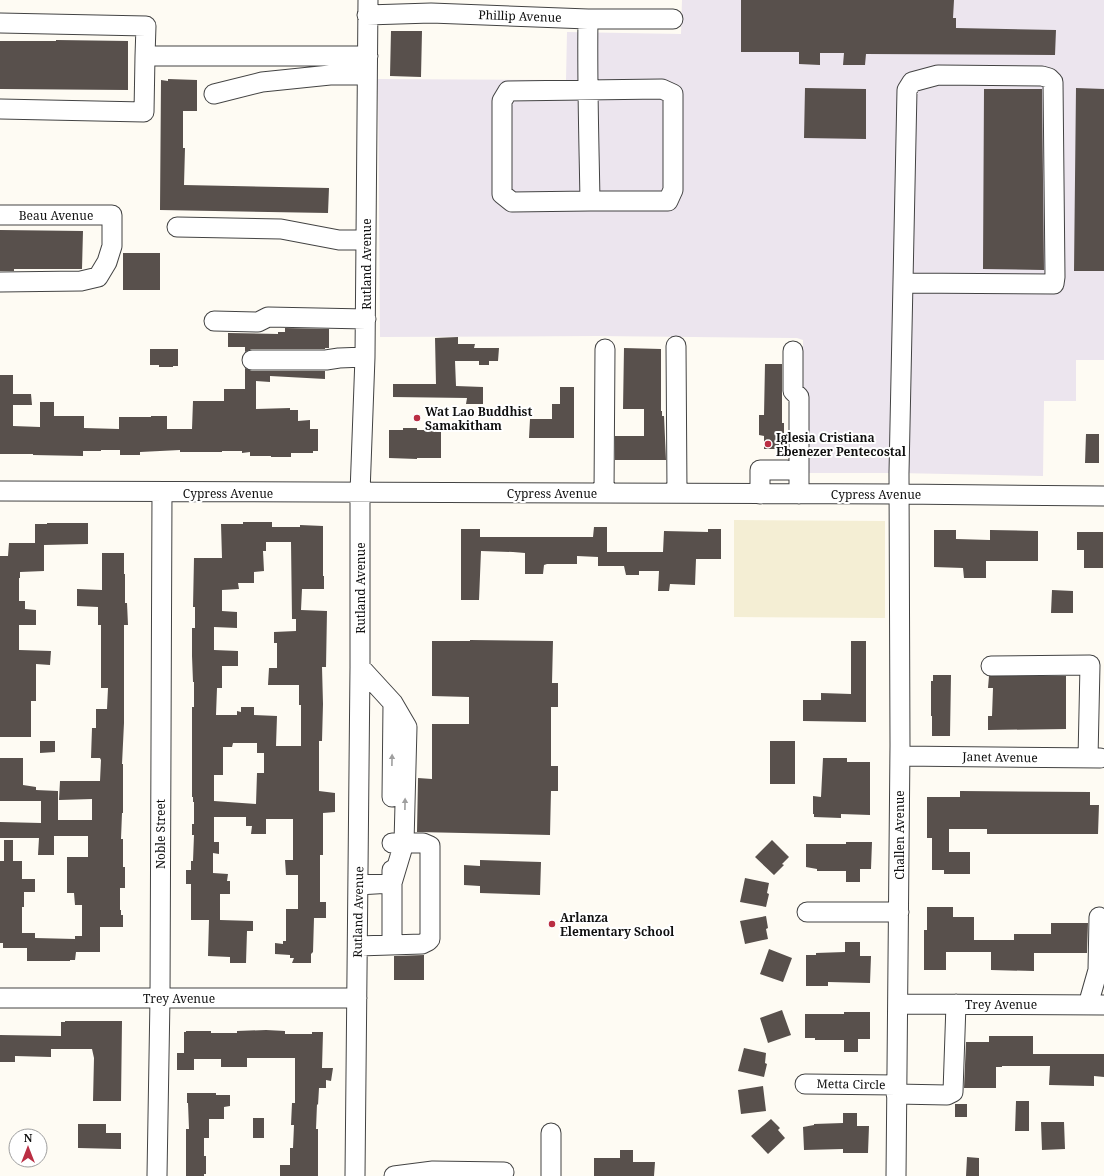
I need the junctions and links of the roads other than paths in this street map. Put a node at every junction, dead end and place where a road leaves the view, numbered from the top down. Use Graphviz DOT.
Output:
graph roads {
  1 [pos="430,7"];
  2 [pos="472,7"];
  3 [pos="368,8"];
  4 [pos="673,18"];
  5 [pos="588,19"];
  6 [pos="0,23"];
  7 [pos="145,56"];
  8 [pos="368,56"];
  9 [pos="367,75"];
  10 [pos="589,90"];
  11 [pos="214,94"];
  12 [pos="0,109"];
  13 [pos="590,201"];
  14 [pos="0,215"];
  15 [pos="178,227"];
  16 [pos="366,240"];
  17 [pos="0,282"];
  18 [pos="903,283"];
  19 [pos="366,319"];
  20 [pos="214,321"];
  21 [pos="676,346"];
  22 [pos="605,349"];
  23 [pos="793,351"];
  24 [pos="365,357"];
  25 [pos="252,360"];
  26 [pos="787,470"];
  27 [pos="0,491"];
  28 [pos="162,492"];
  29 [pos="360,493"];
  30 [pos="604,493"];
  31 [pos="677,493"];
  32 [pos="760,494"];
  33 [pos="799,494"];
  34 [pos="899,494"];
  35 [pos="1104,496"];
  36 [pos="992,666"];
  37 [pos="360,667"];
  38 [pos="900,756"];
  39 [pos="398,843"];
  40 [pos="392,883"];
  41 [pos="358,885"];
  42 [pos="807,912"];
  43 [pos="899,912"];
  44 [pos="1099,917"];
  45 [pos="392,945"];
  46 [pos="358,946"];
  47 [pos="0,998"];
  48 [pos="160,998"];
  49 [pos="357,998"];
  50 [pos="898,1004"];
  51 [pos="956,1004"];
  52 [pos="1096,1005"];
  53 [pos="805,1084"];
  54 [pos="896,1090"];
  55 [pos="551,1133"];
  56 [pos="504,1172"];
  57 [pos="157,1176"];
  58 [pos="355,1176"];
  59 [pos="394,1176"];
  60 [pos="551,1176"];
  61 [pos="896,1176"];
  1 -- 2 [label="street, Phillip Avenue"];
  1 -- 3 [label="street, Phillip Avenue"];
  2 -- 5 [label="street, Phillip Avenue"];
  3 -- 8 [label="street, Rutland Avenue"];
  4 -- 5 [label="street, Phillip Avenue"];
  5 -- 10 [label="street"];
  6 -- 7 [label="street"];
  7 -- 8 [label="street"];
  7 -- 12 [label="street"];
  8 -- 9 [label="street, Rutland Avenue"];
  9 -- 11 [label="street"];
  9 -- 16 [label="street, Rutland Avenue"];
  10 -- 13 [label="street"];
  10 -- 13 [label="street"];
  10 -- 13 [label="street"];
  14 -- 17 [label="street, Beau Avenue"];
  15 -- 16 [label="street"];
  16 -- 19 [label="street, Rutland Avenue"];
  18 -- 18 [label="street, Challen Avenue"];
  18 -- 34 [label="street, Challen Avenue"];
  19 -- 20 [label="street"];
  19 -- 24 [label="street, Rutland Avenue"];
  21 -- 31 [label="street"];
  22 -- 30 [label="street"];
  23 -- 33 [label="street"];
  24 -- 25 [label="street"];
  24 -- 29 [label="street, Rutland Avenue"];
  26 -- 32 [label="street"];
  27 -- 28 [label="street, Cypress Avenue"];
  28 -- 29 [label="street, Cypress Avenue"];
  28 -- 48 [label="street, Noble Street"];
  29 -- 30 [label="street, Cypress Avenue"];
  29 -- 37 [label="street, Rutland Avenue"];
  30 -- 31 [label="street, Cypress Avenue"];
  31 -- 32 [label="street, Cypress Avenue"];
  32 -- 33 [label="street, Cypress Avenue"];
  33 -- 34 [label="street, Cypress Avenue"];
  34 -- 35 [label="street, Cypress Avenue"];
  34 -- 38 [label="street, Challen Avenue"];
  36 -- 38 [label="street, Janet Avenue"];
  39 -- 37 [label="street, one-way"];
  37 -- 41 [label="street, Rutland Avenue"];
  38 -- 43 [label="street, Challen Avenue"];
  39 -- 40 [label="street"];
  39 -- 45 [label="street"];
  40 -- 41 [label="street"];
  40 -- 45 [label="street"];
  41 -- 46 [label="street, Rutland Avenue"];
  42 -- 43 [label="street"];
  43 -- 50 [label="street, Challen Avenue"];
  44 -- 52 [label="street"];
  45 -- 46 [label="street"];
  46 -- 49 [label="street, Rutland Avenue"];
  47 -- 48 [label="street, Trey Avenue"];
  48 -- 49 [label="street, Trey Avenue"];
  48 -- 57 [label="street, Noble Street"];
  49 -- 58 [label="street, Rutland Avenue"];
  50 -- 51 [label="street, Trey Avenue"];
  50 -- 54 [label="street, Challen Avenue"];
  51 -- 52 [label="street, Trey Avenue"];
  51 -- 54 [label="street, Metta Circle"];
  53 -- 54 [label="street, Metta Circle"];
  54 -- 61 [label="street, Challen Avenue"];
  55 -- 60 [label="street"];
  56 -- 59 [label="street"];
}
